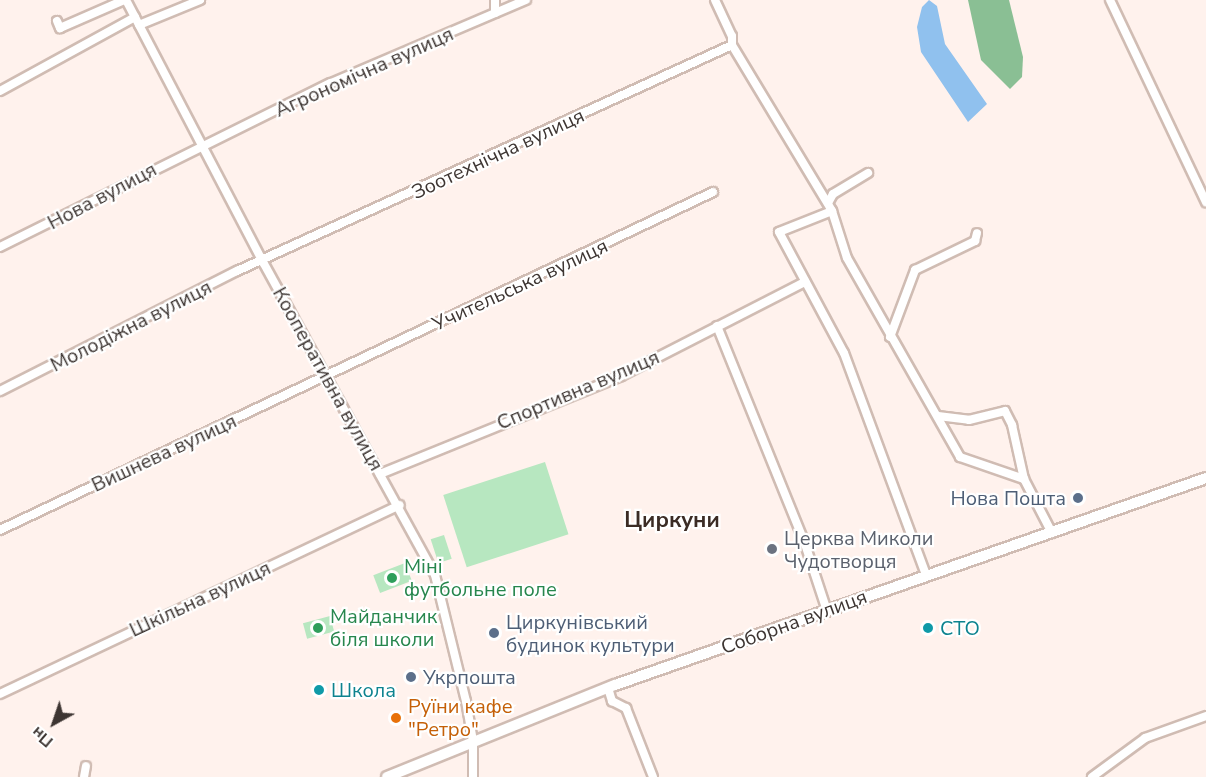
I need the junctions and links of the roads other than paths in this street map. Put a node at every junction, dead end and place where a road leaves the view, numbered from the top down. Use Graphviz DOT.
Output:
graph roads {
  1 [pos="125,0"];
  2 [pos="200,0"];
  3 [pos="495,0"];
  4 [pos="526,0"];
  5 [pos="716,0"];
  6 [pos="1110,0"];
  7 [pos="495,13"];
  8 [pos="57,21"];
  9 [pos="137,21"];
  10 [pos="732,45"];
  11 [pos="0,91"];
  12 [pos="205,149"];
  13 [pos="868,173"];
  14 [pos="713,192"];
  15 [pos="1206,202"];
  16 [pos="830,207"];
  17 [pos="977,233"];
  18 [pos="0,247"];
  19 [pos="263,262"];
  20 [pos="805,282"];
  21 [pos="717,326"];
  22 [pos="890,337"];
  23 [pos="327,376"];
  24 [pos="0,391"];
  25 [pos="938,416"];
  26 [pos="380,474"];
  27 [pos="1206,478"];
  28 [pos="1024,479"];
  29 [pos="400,505"];
  30 [pos="0,530"];
  31 [pos="1052,533"];
  32 [pos="926,575"];
  33 [pos="827,611"];
  34 [pos="608,688"];
  35 [pos="0,694"];
  36 [pos="1206,716"];
  37 [pos="473,741"];
  38 [pos="86,766"];
  39 [pos="84,777"];
  40 [pos="387,777"];
  41 [pos="473,777"];
  42 [pos="654,777"];
  43 [pos="1092,777"];
  1 -- 8 [label="street"];
  1 -- 9 [label="street, Кооперативна вулиця"];
  2 -- 9 [label="street"];
  3 -- 7 [label="street"];
  4 -- 7 [label="street, Агрономічна вулиця"];
  5 -- 10 [label="street"];
  6 -- 15 [label="street"];
  7 -- 12 [label="street, Агрономічна вулиця"];
  9 -- 11 [label="street"];
  9 -- 12 [label="street, Кооперативна вулиця"];
  10 -- 16 [label="street"];
  10 -- 19 [label="street, Зоотехнічна вулиця"];
  12 -- 18 [label="street, Нова вулиця"];
  12 -- 19 [label="street, Кооперативна вулиця"];
  13 -- 16 [label="street"];
  14 -- 23 [label="street, Учительська вулиця"];
  16 -- 20 [label="street"];
  16 -- 22 [label="street"];
  17 -- 22 [label="street"];
  19 -- 23 [label="street, Кооперативна вулиця"];
  19 -- 24 [label="street, Молодіжна вулиця"];
  20 -- 21 [label="street, Спортивна вулиця"];
  20 -- 32 [label="street"];
  21 -- 26 [label="street, Спортивна вулиця"];
  21 -- 33 [label="street"];
  22 -- 25 [label="street"];
  23 -- 26 [label="street, Кооперативна вулиця"];
  23 -- 30 [label="street, Вишнева вулиця"];
  25 -- 28 [label="street"];
  25 -- 28 [label="street"];
  26 -- 29 [label="street, Кооперативна вулиця"];
  27 -- 31 [label="street, Соборна вулиця"];
  28 -- 31 [label="street"];
  29 -- 35 [label="street, Шкільна вулиця"];
  29 -- 37 [label="street, Кооперативна вулиця"];
  31 -- 32 [label="street, Соборна вулиця"];
  32 -- 33 [label="street, Соборна вулиця"];
  33 -- 34 [label="street, Соборна вулиця"];
  34 -- 37 [label="street, Соборна вулиця"];
  34 -- 42 [label="street"];
  36 -- 43 [label="street"];
  37 -- 40 [label="street, Соборна вулиця"];
  37 -- 41 [label="street, Кооперативна вулиця"];
  38 -- 39 [label="street"];
}
